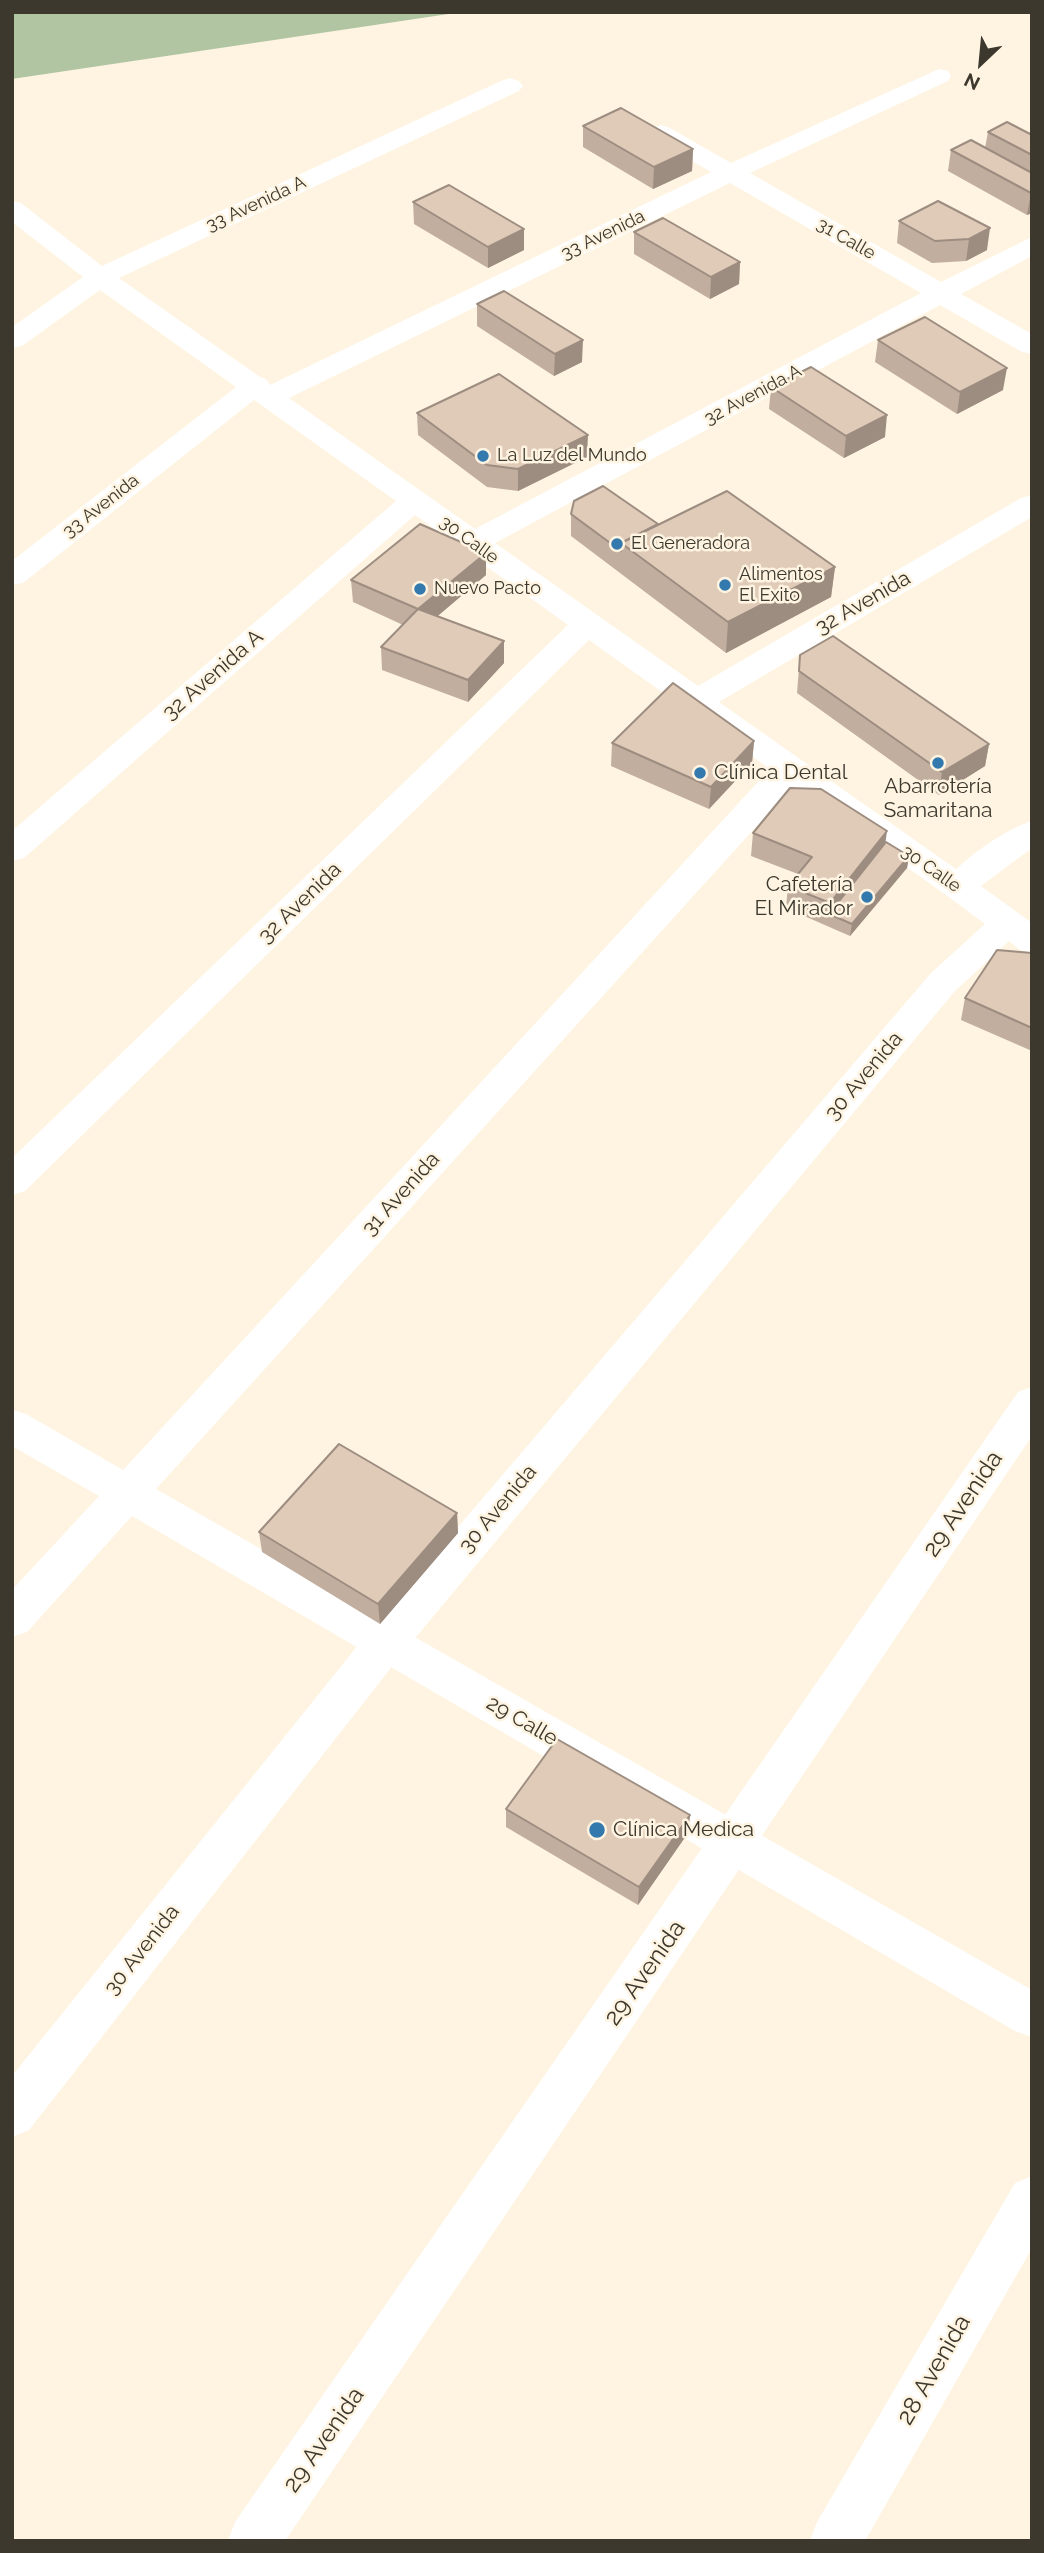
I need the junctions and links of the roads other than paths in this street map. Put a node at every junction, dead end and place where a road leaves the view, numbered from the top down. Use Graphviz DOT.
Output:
graph roads {
  1 [pos="939,76"];
  2 [pos="510,86"];
  3 [pos="661,133"];
  4 [pos="730,173"];
  5 [pos="12,209"];
  6 [pos="1032,245"];
  7 [pos="100,277"];
  8 [pos="943,294"];
  9 [pos="12,340"];
  10 [pos="1032,346"];
  11 [pos="262,391"];
  12 [pos="414,501"];
  13 [pos="1032,504"];
  14 [pos="473,543"];
  15 [pos="12,576"];
  16 [pos="587,624"];
  17 [pos="695,702"];
  18 [pos="789,769"];
  19 [pos="1032,832"];
  20 [pos="12,850"];
  21 [pos="958,887"];
  22 [pos="1020,932"];
  23 [pos="12,1181"];
  24 [pos="1032,1403"];
  25 [pos="12,1426"];
  26 [pos="128,1493"];
  27 [pos="12,1619"];
  28 [pos="386,1643"];
  29 [pos="733,1844"];
  30 [pos="1032,2015"];
  31 [pos="12,2114"];
  32 [pos="1032,2200"];
  33 [pos="254,2541"];
  34 [pos="836,2541"];
  1 -- 4 [label="street, 33 Avenida"];
  2 -- 7 [label="street, 33 Avenida A"];
  3 -- 4 [label="street, 31 Calle"];
  4 -- 8 [label="street, 31 Calle"];
  4 -- 11 [label="street, 33 Avenida"];
  5 -- 7 [label="street, 30 Calle"];
  6 -- 8 [label="street, 32 Avenida A"];
  7 -- 9 [label="street, 33 Avenida A"];
  7 -- 11 [label="street, 30 Calle"];
  8 -- 10 [label="street, 31 Calle"];
  8 -- 14 [label="street, 32 Avenida A"];
  11 -- 12 [label="street, 30 Calle"];
  11 -- 15 [label="street, 33 Avenida"];
  12 -- 14 [label="street, 30 Calle"];
  12 -- 20 [label="street, 32 Avenida A"];
  13 -- 17 [label="street, 32 Avenida"];
  14 -- 16 [label="street, 30 Calle"];
  16 -- 17 [label="street, 30 Calle"];
  16 -- 23 [label="street, 32 Avenida"];
  17 -- 18 [label="street, 30 Calle"];
  18 -- 21 [label="street, 30 Calle"];
  18 -- 26 [label="street, 31 Avenida"];
  19 -- 21 [label="street"];
  21 -- 22 [label="street, 30 Calle"];
  22 -- 28 [label="street, 30 Avenida"];
  24 -- 29 [label="street, 29 Avenida"];
  25 -- 26 [label="street, 29 Calle"];
  26 -- 27 [label="street, 31 Avenida"];
  26 -- 28 [label="street, 29 Calle"];
  28 -- 29 [label="street, 29 Calle"];
  28 -- 31 [label="street, 30 Avenida"];
  29 -- 30 [label="street, 29 Calle"];
  29 -- 33 [label="street, 29 Avenida"];
  32 -- 34 [label="street, 28 Avenida"];
}
